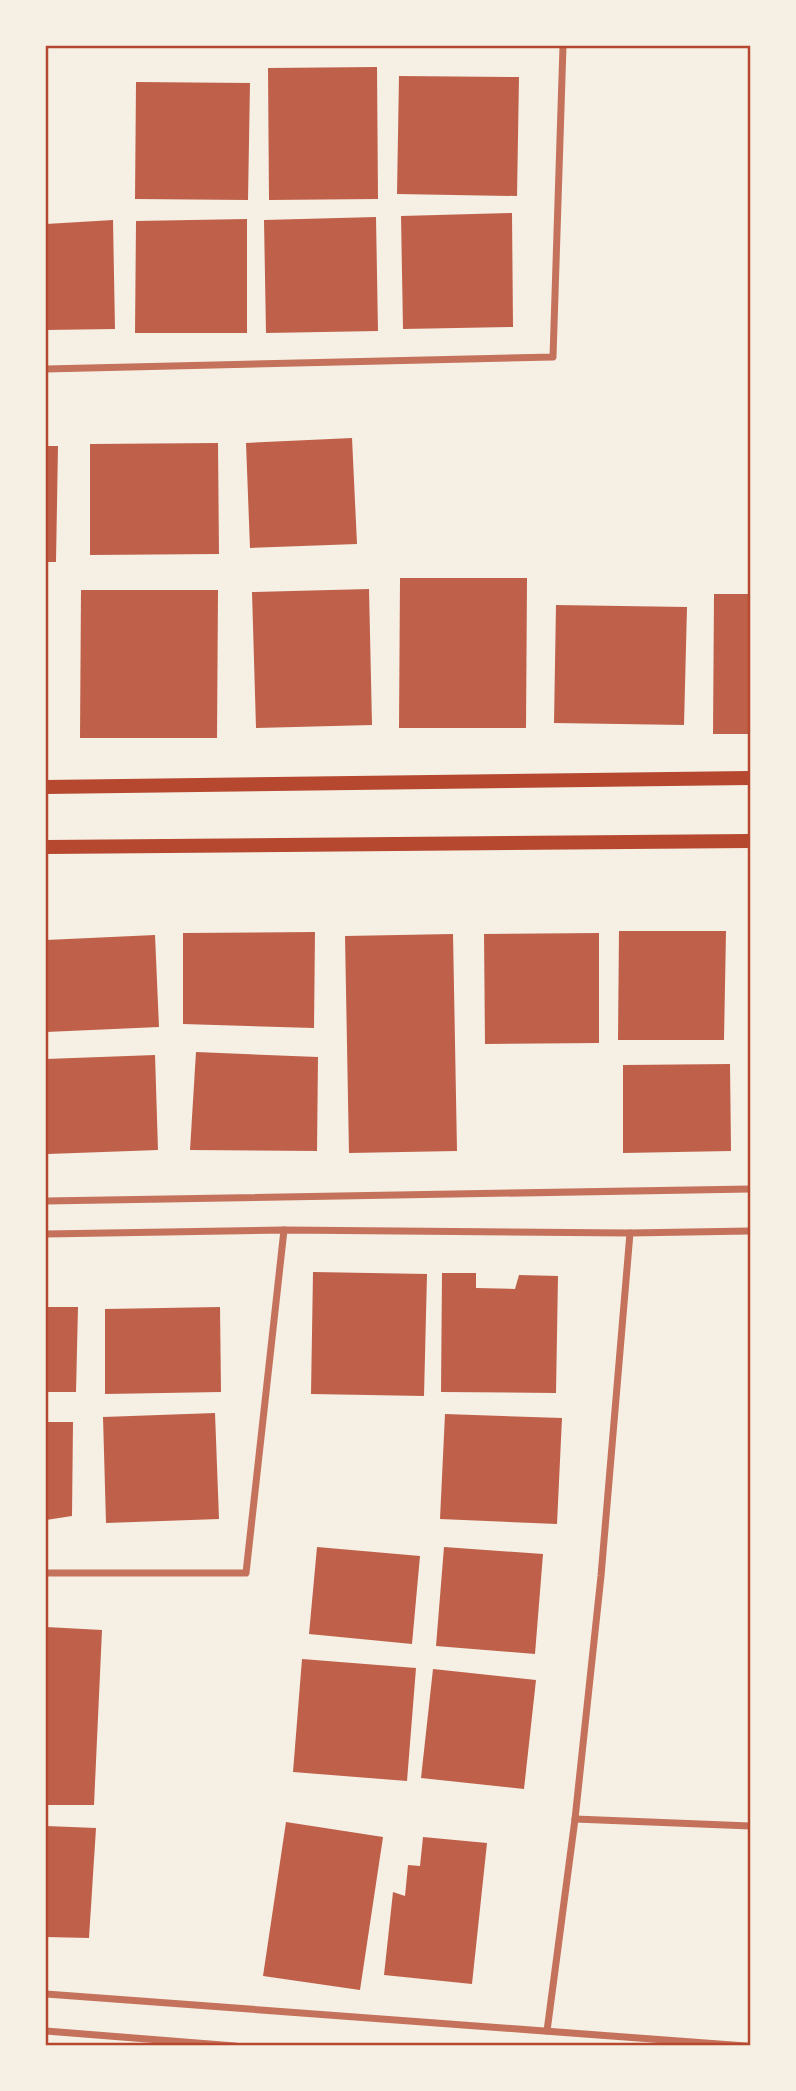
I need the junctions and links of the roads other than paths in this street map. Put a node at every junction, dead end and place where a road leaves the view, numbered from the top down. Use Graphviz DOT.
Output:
graph roads {
  1 [pos="562,46"];
  2 [pos="46,369"];
  3 [pos="751,778"];
  4 [pos="46,787"];
  5 [pos="751,841"];
  6 [pos="46,847"];
  7 [pos="751,1189"];
  8 [pos="46,1201"];
  9 [pos="284,1230"];
  10 [pos="751,1231"];
  11 [pos="630,1233"];
  12 [pos="46,1234"];
  13 [pos="46,1573"];
  14 [pos="575,1819"];
  15 [pos="751,1826"];
  16 [pos="46,1994"];
  17 [pos="46,2031"];
  18 [pos="547,2031"];
  19 [pos="235,2046"];
  20 [pos="747,2046"];
  1 -- 2 [label="street"];
  3 -- 4 [label="main road"];
  5 -- 6 [label="main road"];
  7 -- 8 [label="street"];
  9 -- 11 [label="street"];
  9 -- 12 [label="street"];
  9 -- 13 [label="street"];
  10 -- 11 [label="street"];
  11 -- 14 [label="street"];
  14 -- 15 [label="street"];
  14 -- 18 [label="street"];
  16 -- 18 [label="street"];
  17 -- 19 [label="street"];
  18 -- 20 [label="street"];
}
